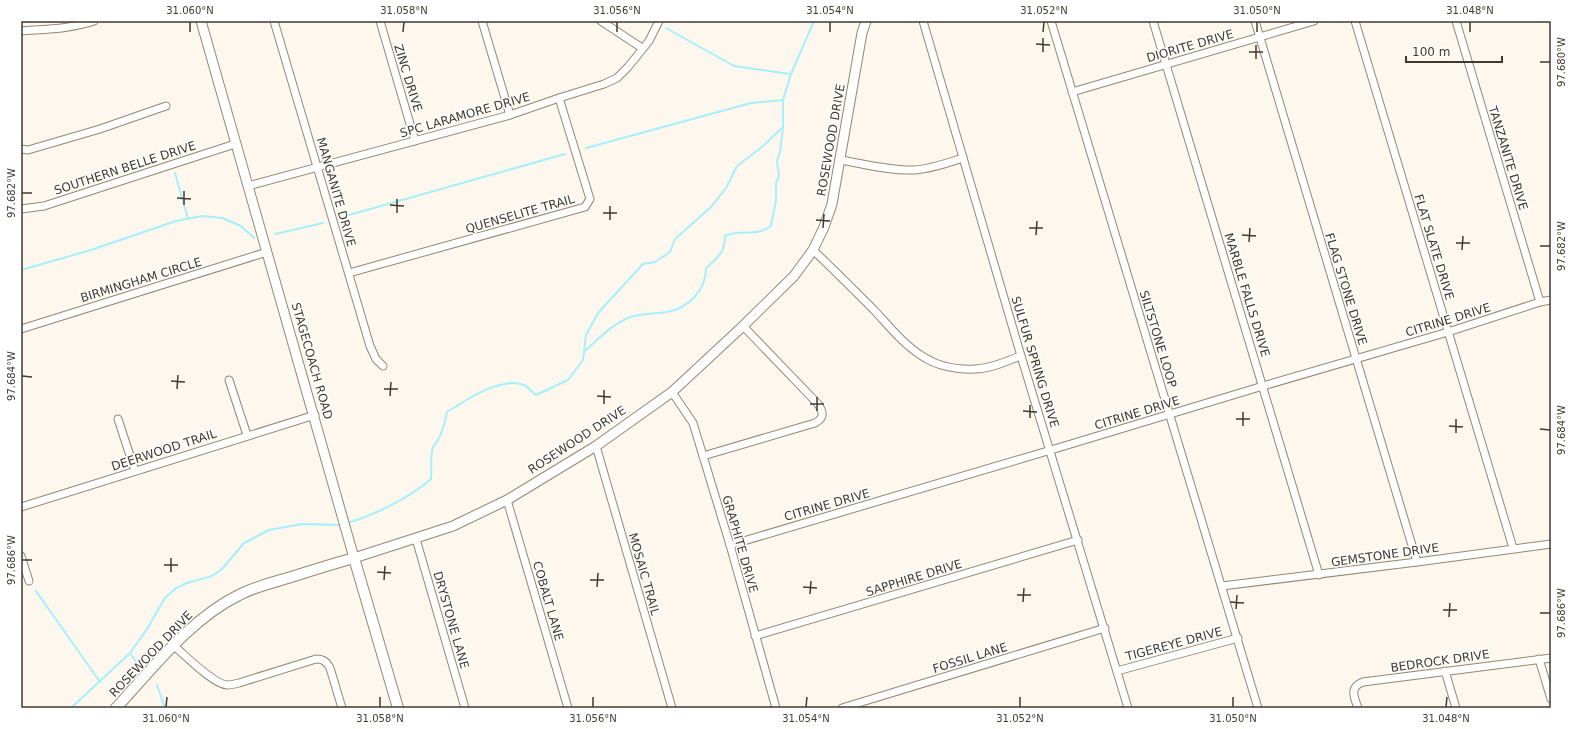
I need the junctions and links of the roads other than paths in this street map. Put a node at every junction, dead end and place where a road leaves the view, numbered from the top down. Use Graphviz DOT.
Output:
graph roads {
  1 [pos="94,21"];
  2 [pos="201,21"];
  3 [pos="274,21"];
  4 [pos="380,21"];
  5 [pos="482,21"];
  6 [pos="601,21"];
  7 [pos="659,21"];
  8 [pos="866,21"];
  9 [pos="923,21"];
  10 [pos="1051,21"];
  11 [pos="1154,21"];
  12 [pos="1255,21"];
  13 [pos="1314,21"];
  14 [pos="1355,21"];
  15 [pos="1456,21"];
  16 [pos="21,31"];
  17 [pos="1260,38"];
  18 [pos="642,48"];
  19 [pos="1166,64"];
  20 [pos="1072,92"];
  21 [pos="559,98"];
  22 [pos="166,106"];
  23 [pos="510,115"];
  24 [pos="415,140"];
  25 [pos="235,144"];
  26 [pos="21,149"];
  27 [pos="963,158"];
  28 [pos="841,160"];
  29 [pos="318,168"];
  30 [pos="248,186"];
  31 [pos="21,209"];
  32 [pos="813,250"];
  33 [pos="267,252"];
  34 [pos="349,273"];
  35 [pos="1551,300"];
  36 [pos="1540,302"];
  37 [pos="743,326"];
  38 [pos="21,329"];
  39 [pos="1448,332"];
  40 [pos="1021,356"];
  41 [pos="1355,358"];
  42 [pos="383,366"];
  43 [pos="229,380"];
  44 [pos="1263,386"];
  45 [pos="672,392"];
  46 [pos="1169,414"];
  47 [pos="314,415"];
  48 [pos="118,419"];
  49 [pos="248,435"];
  50 [pos="596,446"];
  51 [pos="1051,450"];
  52 [pos="703,456"];
  53 [pos="135,471"];
  54 [pos="507,500"];
  55 [pos="21,507"];
  56 [pos="416,538"];
  57 [pos="1078,540"];
  58 [pos="1551,544"];
  59 [pos="730,545"];
  60 [pos="1513,548"];
  61 [pos="21,556"];
  62 [pos="354,558"];
  63 [pos="1417,562"];
  64 [pos="1319,575"];
  65 [pos="29,581"];
  66 [pos="1222,586"];
  67 [pos="1105,628"];
  68 [pos="755,636"];
  69 [pos="1238,638"];
  70 [pos="174,646"];
  71 [pos="1551,658"];
  72 [pos="1539,659"];
  73 [pos="1117,671"];
  74 [pos="1445,671"];
  75 [pos="1551,699"];
  76 [pos="116,708"];
  77 [pos="342,708"];
  78 [pos="398,708"];
  79 [pos="465,708"];
  80 [pos="568,708"];
  81 [pos="672,708"];
  82 [pos="776,708"];
  83 [pos="842,708"];
  84 [pos="1128,708"];
  85 [pos="1258,708"];
  86 [pos="1358,708"];
  87 [pos="1456,708"];
  1 -- 16 [label="street"];
  2 -- 25 [label="street, STAGECOACH ROAD"];
  3 -- 29 [label="street, MANGANITE DRIVE"];
  4 -- 24 [label="street, ZINC DRIVE"];
  5 -- 23 [label="street"];
  6 -- 18 [label="street"];
  7 -- 18 [label="street, SPC LARAMORE DRIVE"];
  8 -- 28 [label="street, ROSEWOOD DRIVE"];
  9 -- 27 [label="street, SULFUR SPRING DRIVE"];
  10 -- 20 [label="street, SILTSTONE LOOP"];
  11 -- 19 [label="street, MARBLE FALLS DRIVE"];
  12 -- 17 [label="street, FLAG STONE DRIVE"];
  13 -- 17 [label="street, DIORITE DRIVE"];
  14 -- 39 [label="street, FLAT SLATE DRIVE"];
  15 -- 36 [label="street, TANZANITE DRIVE"];
  17 -- 19 [label="street, DIORITE DRIVE"];
  17 -- 41 [label="street, FLAG STONE DRIVE"];
  18 -- 21 [label="street, SPC LARAMORE DRIVE"];
  19 -- 20 [label="street, DIORITE DRIVE"];
  19 -- 44 [label="street, MARBLE FALLS DRIVE"];
  20 -- 46 [label="street, SILTSTONE LOOP"];
  21 -- 23 [label="street, SPC LARAMORE DRIVE"];
  21 -- 34 [label="street, QUENSELITE TRAIL"];
  22 -- 26 [label="street"];
  23 -- 24 [label="street, SPC LARAMORE DRIVE"];
  24 -- 29 [label="street, SPC LARAMORE DRIVE"];
  25 -- 30 [label="street, STAGECOACH ROAD"];
  25 -- 31 [label="street, SOUTHERN BELLE DRIVE"];
  27 -- 28 [label="street"];
  27 -- 40 [label="street, SULFUR SPRING DRIVE"];
  28 -- 32 [label="street, ROSEWOOD DRIVE"];
  29 -- 30 [label="street, SPC LARAMORE DRIVE"];
  29 -- 34 [label="street, MANGANITE DRIVE"];
  30 -- 33 [label="street, STAGECOACH ROAD"];
  32 -- 37 [label="street, ROSEWOOD DRIVE"];
  32 -- 40 [label="street"];
  33 -- 38 [label="street, BIRMINGHAM CIRCLE"];
  33 -- 47 [label="street, STAGECOACH ROAD"];
  34 -- 42 [label="street, MANGANITE DRIVE"];
  35 -- 36 [label="street, CITRINE DRIVE"];
  36 -- 39 [label="street, CITRINE DRIVE"];
  37 -- 45 [label="street, ROSEWOOD DRIVE"];
  37 -- 52 [label="street"];
  39 -- 41 [label="street, CITRINE DRIVE"];
  39 -- 60 [label="street, FLAT SLATE DRIVE"];
  40 -- 51 [label="street, SULFUR SPRING DRIVE"];
  41 -- 44 [label="street, CITRINE DRIVE"];
  41 -- 63 [label="street, FLAG STONE DRIVE"];
  43 -- 49 [label="street"];
  44 -- 46 [label="street, CITRINE DRIVE"];
  44 -- 64 [label="street, MARBLE FALLS DRIVE"];
  45 -- 50 [label="street, ROSEWOOD DRIVE"];
  45 -- 52 [label="street, GRAPHITE DRIVE"];
  46 -- 51 [label="street, CITRINE DRIVE"];
  46 -- 66 [label="street, SILTSTONE LOOP"];
  47 -- 49 [label="street, DEERWOOD TRAIL"];
  47 -- 62 [label="street, STAGECOACH ROAD"];
  48 -- 53 [label="street"];
  49 -- 53 [label="street, DEERWOOD TRAIL"];
  50 -- 54 [label="street, ROSEWOOD DRIVE"];
  50 -- 81 [label="street, MOSAIC TRAIL"];
  51 -- 57 [label="street, SULFUR SPRING DRIVE"];
  51 -- 59 [label="street, CITRINE DRIVE"];
  52 -- 59 [label="street, GRAPHITE DRIVE"];
  53 -- 55 [label="street, DEERWOOD TRAIL"];
  54 -- 56 [label="street, ROSEWOOD DRIVE"];
  54 -- 80 [label="street, COBALT LANE"];
  56 -- 62 [label="street, ROSEWOOD DRIVE"];
  56 -- 79 [label="street, DRYSTONE LANE"];
  57 -- 67 [label="street, SULFUR SPRING DRIVE"];
  57 -- 68 [label="street, SAPPHIRE DRIVE"];
  58 -- 60 [label="street, GEMSTONE DRIVE"];
  59 -- 68 [label="street, GRAPHITE DRIVE"];
  60 -- 63 [label="street, GEMSTONE DRIVE"];
  61 -- 65 [label="street"];
  62 -- 70 [label="main road, ROSEWOOD DRIVE"];
  62 -- 78 [label="main road, STAGECOACH ROAD"];
  63 -- 64 [label="street, GEMSTONE DRIVE"];
  64 -- 66 [label="street, GEMSTONE DRIVE"];
  66 -- 69 [label="street, SILTSTONE LOOP"];
  67 -- 73 [label="street, SULFUR SPRING DRIVE"];
  67 -- 83 [label="street, FOSSIL LANE"];
  68 -- 82 [label="street, GRAPHITE DRIVE"];
  69 -- 73 [label="street, TIGEREYE DRIVE"];
  69 -- 85 [label="street, SILTSTONE LOOP"];
  70 -- 76 [label="main road, ROSEWOOD DRIVE"];
  70 -- 77 [label="street"];
  71 -- 72 [label="street, BEDROCK DRIVE"];
  72 -- 74 [label="street, BEDROCK DRIVE"];
  72 -- 75 [label="street"];
  73 -- 84 [label="street, SULFUR SPRING DRIVE"];
  74 -- 86 [label="street, BEDROCK DRIVE"];
  74 -- 87 [label="street"];
}
